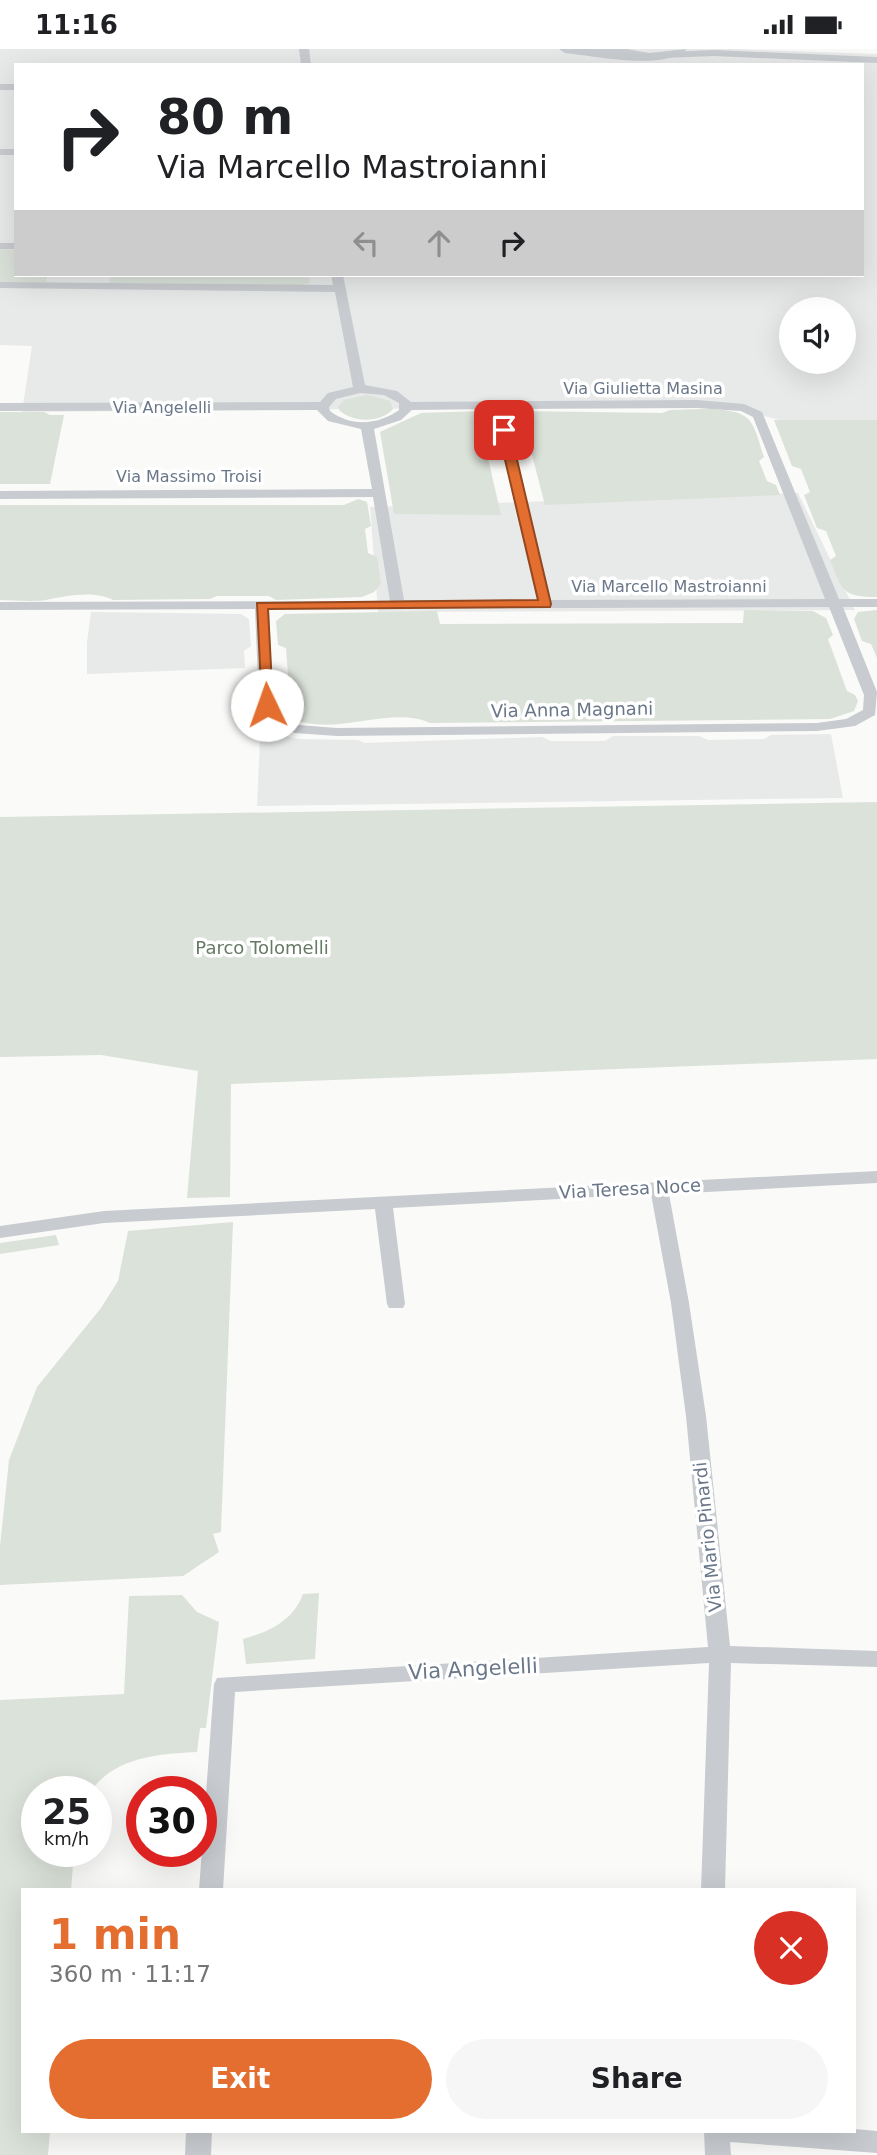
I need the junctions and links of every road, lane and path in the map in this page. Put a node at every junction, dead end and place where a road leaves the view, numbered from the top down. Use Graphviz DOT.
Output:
graph roads {
  1 [pos="565,49"];
  2 [pos="681,49"];
  3 [pos="693,49"];
  4 [pos="624,52"];
  5 [pos="714,53"];
  6 [pos="664,55"];
  7 [pos="877,59"];
  8 [pos="337,277"];
  9 [pos="0,285"];
  10 [pos="340,289"];
  11 [pos="360,389"];
  12 [pos="498,405"];
  13 [pos="323,406"];
  14 [pos="407,406"];
  15 [pos="0,407"];
  16 [pos="367,425"];
  17 [pos="378,493"];
  18 [pos="0,495"];
  19 [pos="834,603"];
  20 [pos="877,603"];
  21 [pos="545,604"];
  22 [pos="398,605"];
  23 [pos="0,606"];
  24 [pos="262,606"];
  25 [pos="877,1177"];
  26 [pos="659,1188"];
  27 [pos="383,1202"];
  28 [pos="0,1231"];
  29 [pos="396,1304"];
  30 [pos="720,1654"];
  31 [pos="877,1659"];
  32 [pos="211,1888"];
  33 [pos="713,1888"];
  34 [pos="199,2133"];
  35 [pos="717,2133"];
  36 [pos="756,2133"];
  37 [pos="877,2142"];
  38 [pos="198,2155"];
  39 [pos="718,2155"];
  1 -- 4 [label="street"];
  2 -- 6 [label="street"];
  3 -- 5 [label="street"];
  4 -- 6 [label="street"];
  5 -- 6 [label="street"];
  5 -- 7 [label="street"];
  8 -- 10 [label="street"];
  9 -- 10 [label="street"];
  10 -- 11 [label="street"];
  11 -- 13 [label="street"];
  11 -- 14 [label="street"];
  12 -- 14 [label="street, Via Giulietta Masina"];
  12 -- 19 [label="street, Via Giulietta Masina"];
  12 -- 21 [label="street"];
  13 -- 15 [label="street, Via Angelelli"];
  13 -- 16 [label="street"];
  14 -- 16 [label="street"];
  16 -- 17 [label="street"];
  17 -- 18 [label="street, Via Massimo Troisi"];
  17 -- 22 [label="street"];
  19 -- 20 [label="street, Via Marcello Mastroianni"];
  19 -- 21 [label="street, Via Marcello Mastroianni"];
  19 -- 24 [label="street, Via Anna Magnani"];
  21 -- 22 [label="street, Via Marcello Mastroianni"];
  22 -- 24 [label="street, Via Marcello Mastroianni"];
  23 -- 24 [label="street, Via Marcello Mastroianni"];
  25 -- 26 [label="street, Via Teresa Noce"];
  26 -- 27 [label="street, Via Teresa Noce"];
  26 -- 30 [label="street, Via Mario Pinardi"];
  27 -- 28 [label="street, Via Teresa Noce"];
  27 -- 29 [label="street"];
  30 -- 31 [label="street, Via Angelelli"];
  30 -- 32 [label="street, Via Angelelli"];
  30 -- 33 [label="street, Via Mario Pinardi"];
  34 -- 38 [label="street"];
  35 -- 39 [label="street"];
  36 -- 37 [label="street"];
}
